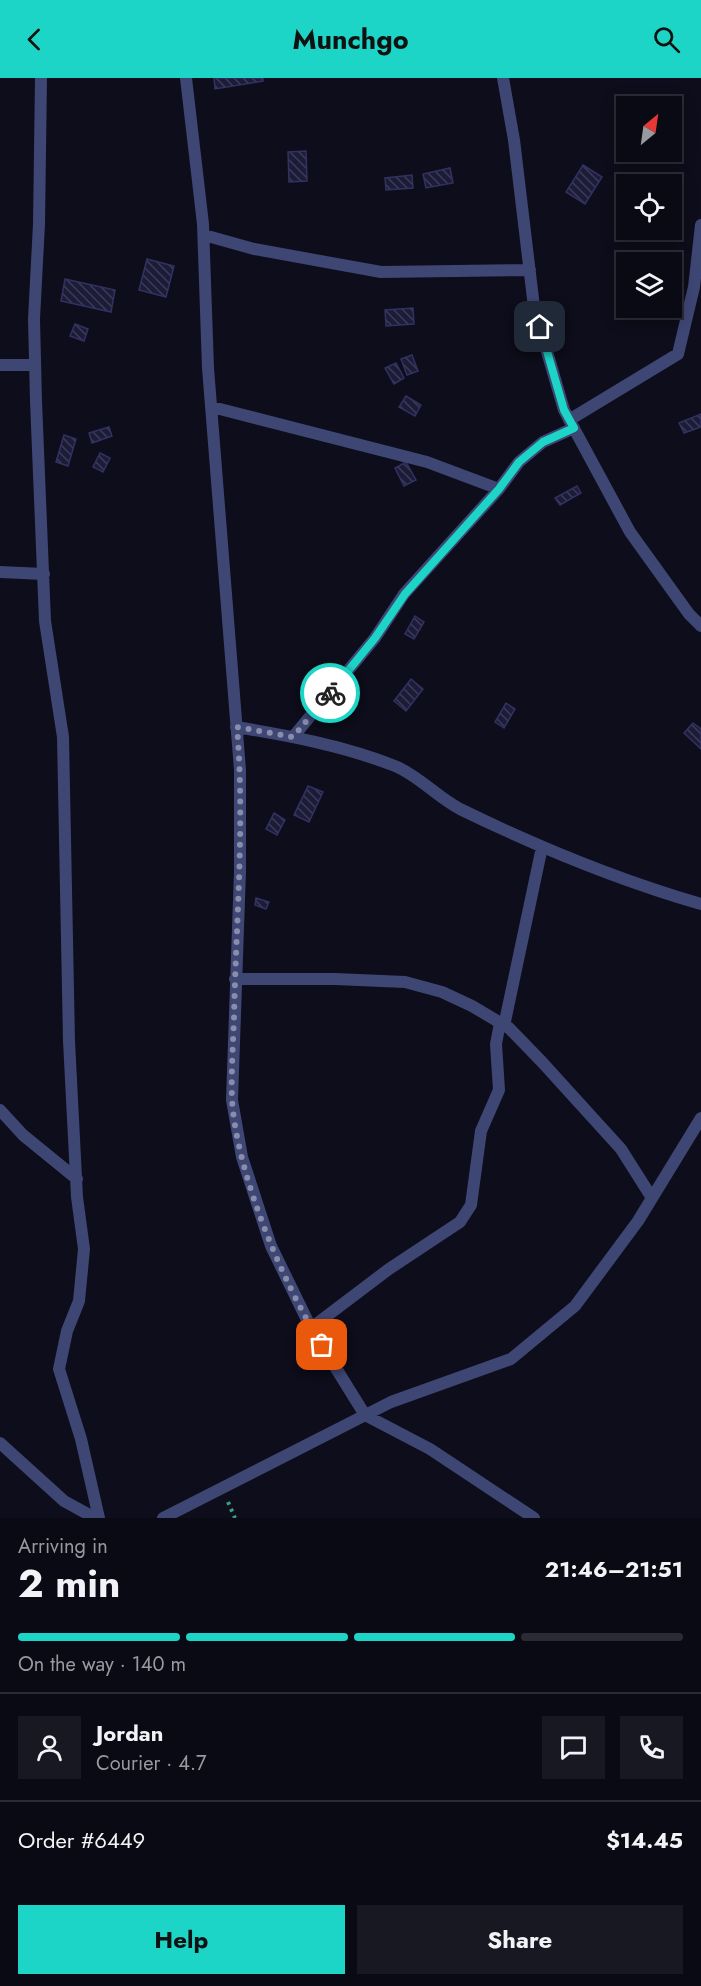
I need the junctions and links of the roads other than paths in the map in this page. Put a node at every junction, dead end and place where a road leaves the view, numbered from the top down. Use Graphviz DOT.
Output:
graph roads {
  1 [pos="41,78"];
  2 [pos="186,78"];
  3 [pos="503,78"];
  4 [pos="701,225"];
  5 [pos="204,235"];
  6 [pos="530,270"];
  7 [pos="0,365"];
  8 [pos="35,365"];
  9 [pos="212,407"];
  10 [pos="571,424"];
  11 [pos="499,489"];
  12 [pos="0,572"];
  13 [pos="44,574"];
  14 [pos="701,626"];
  15 [pos="237,727"];
  16 [pos="293,737"];
  17 [pos="542,847"];
  18 [pos="701,904"];
  19 [pos="235,979"];
  20 [pos="502,1024"];
  21 [pos="0,1110"];
  22 [pos="701,1118"];
  23 [pos="77,1179"];
  24 [pos="652,1198"];
  25 [pos="311,1328"];
  26 [pos="366,1415"];
  27 [pos="0,1443"];
  28 [pos="97,1518"];
  29 [pos="162,1518"];
  30 [pos="534,1518"];
  1 -- 8 [label="street"];
  2 -- 5 [label="street"];
  3 -- 6 [label="street"];
  4 -- 10 [label="street"];
  5 -- 6 [label="street"];
  5 -- 9 [label="street"];
  6 -- 10 [label="street"];
  7 -- 8 [label="street"];
  8 -- 13 [label="street"];
  9 -- 11 [label="street"];
  9 -- 15 [label="street"];
  10 -- 11 [label="street"];
  10 -- 14 [label="street"];
  11 -- 16 [label="street"];
  12 -- 13 [label="street"];
  13 -- 23 [label="street"];
  15 -- 16 [label="street"];
  15 -- 19 [label="street"];
  16 -- 17 [label="street"];
  17 -- 18 [label="street"];
  17 -- 20 [label="street"];
  19 -- 20 [label="street"];
  19 -- 25 [label="street"];
  20 -- 24 [label="street"];
  20 -- 25 [label="street"];
  21 -- 23 [label="street"];
  22 -- 24 [label="street"];
  23 -- 28 [label="street"];
  24 -- 26 [label="street"];
  25 -- 26 [label="street"];
  26 -- 29 [label="street"];
  26 -- 30 [label="street"];
  27 -- 28 [label="street"];
}
